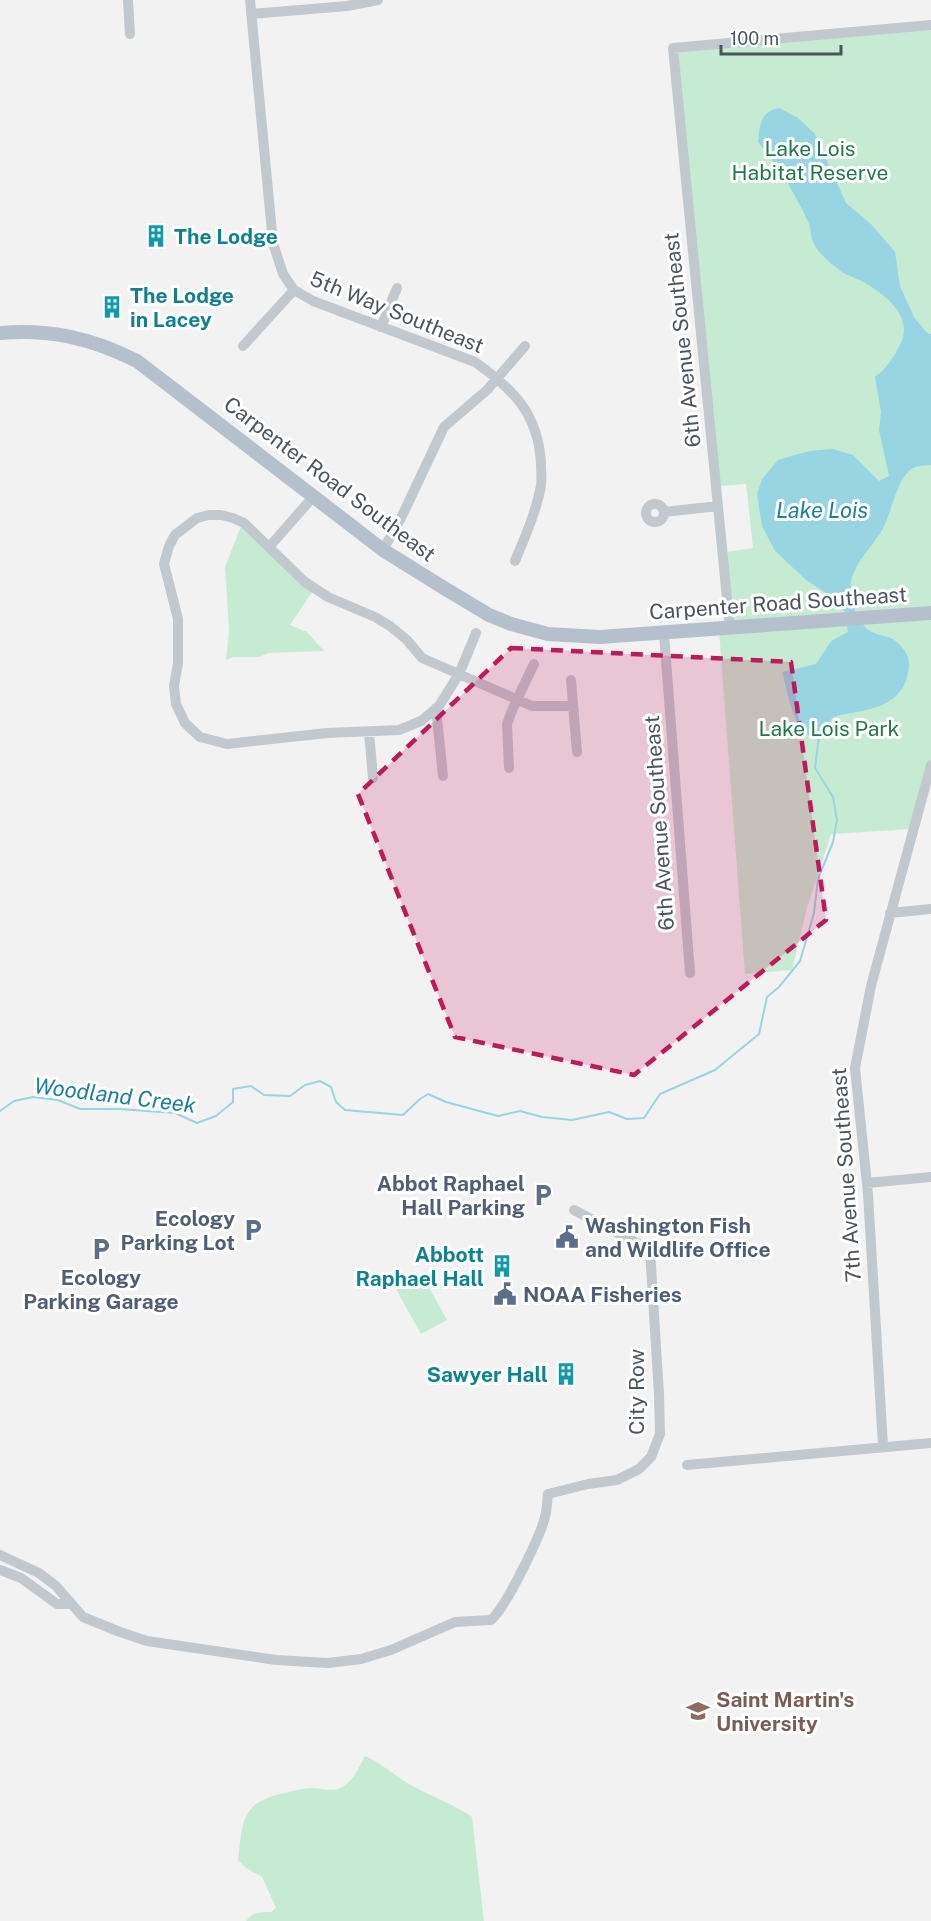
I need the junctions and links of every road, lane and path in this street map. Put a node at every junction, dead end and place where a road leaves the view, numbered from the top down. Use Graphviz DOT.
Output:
graph roads {
  1 [pos="128,0"];
  2 [pos="250,0"];
  3 [pos="378,0"];
  4 [pos="251,14"];
  5 [pos="931,25"];
  6 [pos="130,34"];
  7 [pos="397,288"];
  8 [pos="294,290"];
  9 [pos="381,327"];
  10 [pos="0,333"];
  11 [pos="243,346"];
  12 [pos="525,346"];
  13 [pos="497,378"];
  14 [pos="313,497"];
  15 [pos="718,506"];
  16 [pos="664,512"];
  17 [pos="270,546"];
  18 [pos="383,550"];
  19 [pos="515,561"];
  20 [pos="931,613"];
  21 [pos="730,629"];
  22 [pos="476,633"];
  23 [pos="664,634"];
  24 [pos="534,664"];
  25 [pos="459,674"];
  26 [pos="571,680"];
  27 [pos="518,699"];
  28 [pos="573,706"];
  29 [pos="436,708"];
  30 [pos="369,732"];
  31 [pos="578,752"];
  32 [pos="931,765"];
  33 [pos="509,768"];
  34 [pos="443,776"];
  35 [pos="373,778"];
  36 [pos="931,909"];
  37 [pos="890,913"];
  38 [pos="690,973"];
  39 [pos="931,1177"];
  40 [pos="867,1183"];
  41 [pos="574,1210"];
  42 [pos="931,1443"];
  43 [pos="884,1446"];
  44 [pos="687,1465"];
  45 [pos="0,1555"];
  46 [pos="0,1570"];
  47 [pos="72,1604"];
  1 -- 6 [label="street"];
  2 -- 4 [label="street, 5th Way Southeast"];
  3 -- 4 [label="street"];
  4 -- 8 [label="street, 5th Way Southeast"];
  5 -- 15 [label="street, 6th Avenue Southeast"];
  7 -- 9 [label="street"];
  8 -- 9 [label="street, 5th Way Southeast"];
  8 -- 11 [label="street"];
  9 -- 13 [label="street, 5th Way Southeast"];
  10 -- 14 [label="main road, Carpenter Road Southeast"];
  12 -- 13 [label="street"];
  13 -- 18 [label="street, 5th Way Southeast"];
  13 -- 19 [label="street"];
  14 -- 17 [label="street"];
  14 -- 18 [label="main road, Carpenter Road Southeast"];
  15 -- 16 [label="street"];
  15 -- 21 [label="street, 6th Avenue Southeast"];
  17 -- 25 [label="street"];
  17 -- 30 [label="street"];
  18 -- 23 [label="main road, Carpenter Road Southeast"];
  20 -- 21 [label="main road, Carpenter Road Southeast"];
  21 -- 23 [label="main road, Carpenter Road Southeast"];
  22 -- 25 [label="street"];
  23 -- 38 [label="street, 6th Avenue Southeast"];
  24 -- 27 [label="street"];
  25 -- 27 [label="street"];
  25 -- 29 [label="street"];
  26 -- 28 [label="street"];
  27 -- 28 [label="street"];
  27 -- 33 [label="street"];
  28 -- 31 [label="street"];
  29 -- 30 [label="street"];
  29 -- 34 [label="street"];
  30 -- 35 [label="street"];
  32 -- 37 [label="street, 7th Avenue Southeast"];
  36 -- 37 [label="street"];
  37 -- 40 [label="street, 7th Avenue Southeast"];
  39 -- 40 [label="street"];
  40 -- 43 [label="street, 7th Avenue Southeast"];
  41 -- 47 [label="street, City Row"];
  42 -- 43 [label="street"];
  43 -- 44 [label="street"];
  45 -- 47 [label="street"];
  46 -- 47 [label="street"];
}
